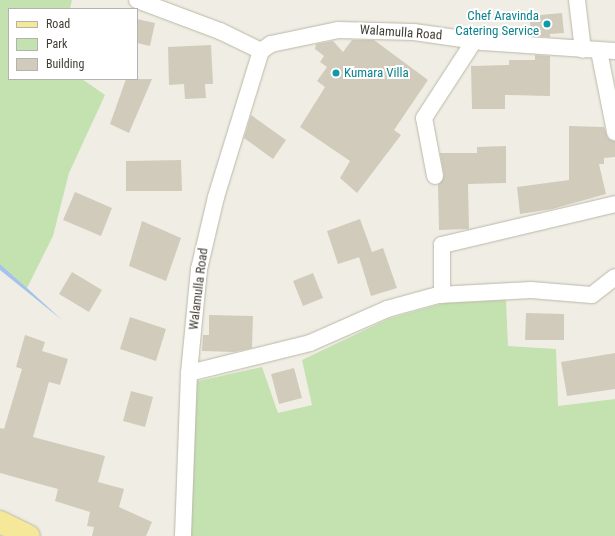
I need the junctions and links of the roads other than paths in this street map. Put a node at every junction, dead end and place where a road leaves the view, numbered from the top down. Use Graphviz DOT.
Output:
graph roads {
  1 [pos="136,0"];
  2 [pos="578,0"];
  3 [pos="474,41"];
  4 [pos="583,50"];
  5 [pos="261,51"];
  6 [pos="607,51"];
  7 [pos="615,132"];
  8 [pos="435,176"];
  9 [pos="615,204"];
  10 [pos="615,277"];
  11 [pos="442,295"];
  12 [pos="189,373"];
  13 [pos="0,522"];
  14 [pos="29,536"];
  15 [pos="183,536"];
  1 -- 5 [label="street"];
  2 -- 4 [label="street"];
  3 -- 4 [label="street, Walamulla Road"];
  3 -- 5 [label="street, Walamulla Road"];
  3 -- 8 [label="street"];
  4 -- 6 [label="street, Walamulla Road"];
  5 -- 12 [label="street, Walamulla Road"];
  6 -- 7 [label="street"];
  9 -- 11 [label="street"];
  10 -- 11 [label="street"];
  11 -- 12 [label="street"];
  12 -- 15 [label="street, Walamulla Road"];
  13 -- 14 [label="main road"];
}
